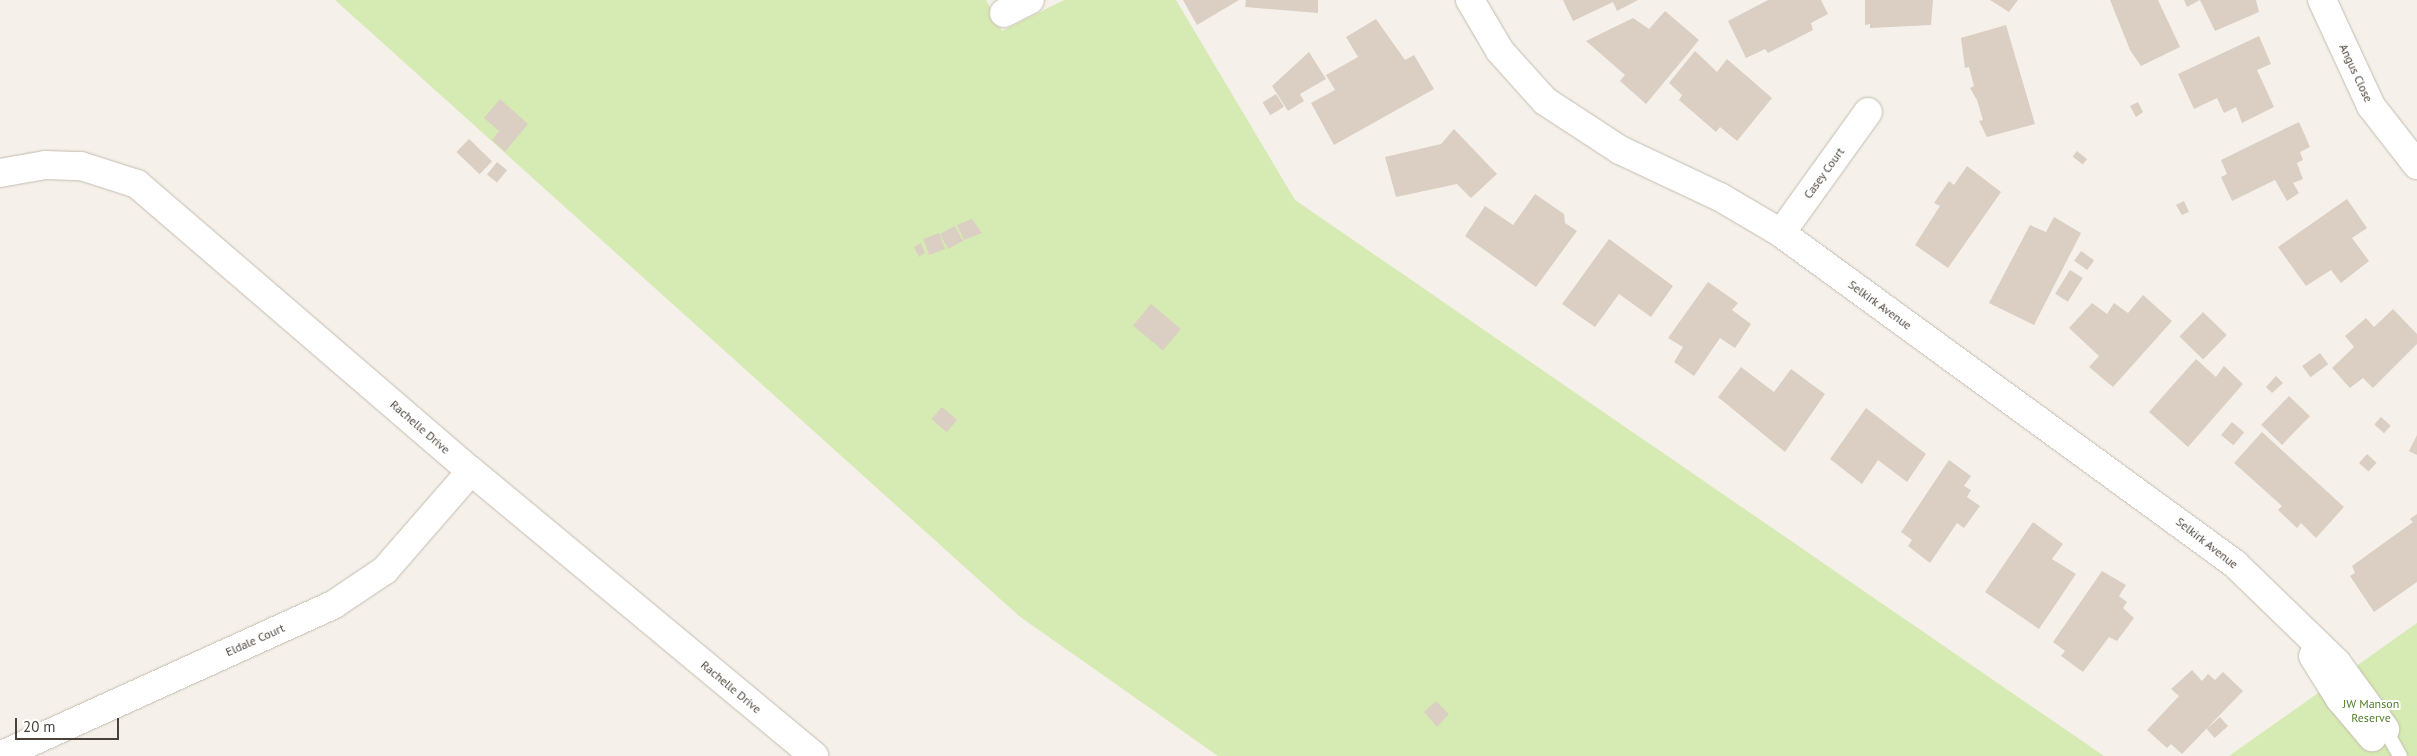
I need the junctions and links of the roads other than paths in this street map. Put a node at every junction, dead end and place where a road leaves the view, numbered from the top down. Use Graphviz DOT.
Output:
graph roads {
  1 [pos="1030,0"];
  2 [pos="1470,0"];
  3 [pos="2322,0"];
  4 [pos="1004,12"];
  5 [pos="1868,112"];
  6 [pos="2417,165"];
  7 [pos="0,173"];
  8 [pos="1780,233"];
  9 [pos="471,471"];
  10 [pos="2379,733"];
  11 [pos="0,756"];
  12 [pos="814,756"];
  13 [pos="2393,756"];
  14 [pos="2400,756"];
  1 -- 4 [label="street"];
  2 -- 8 [label="street, Selkirk Avenue"];
  3 -- 6 [label="street, Angus Close"];
  5 -- 8 [label="street, Casey Court"];
  7 -- 9 [label="street, Rachelle Drive"];
  8 -- 10 [label="street, Selkirk Avenue"];
  9 -- 11 [label="street, Eldale Court"];
  9 -- 12 [label="street, Rachelle Drive"];
  10 -- 13 [label="lane"];
  10 -- 14 [label="lane"];
}
